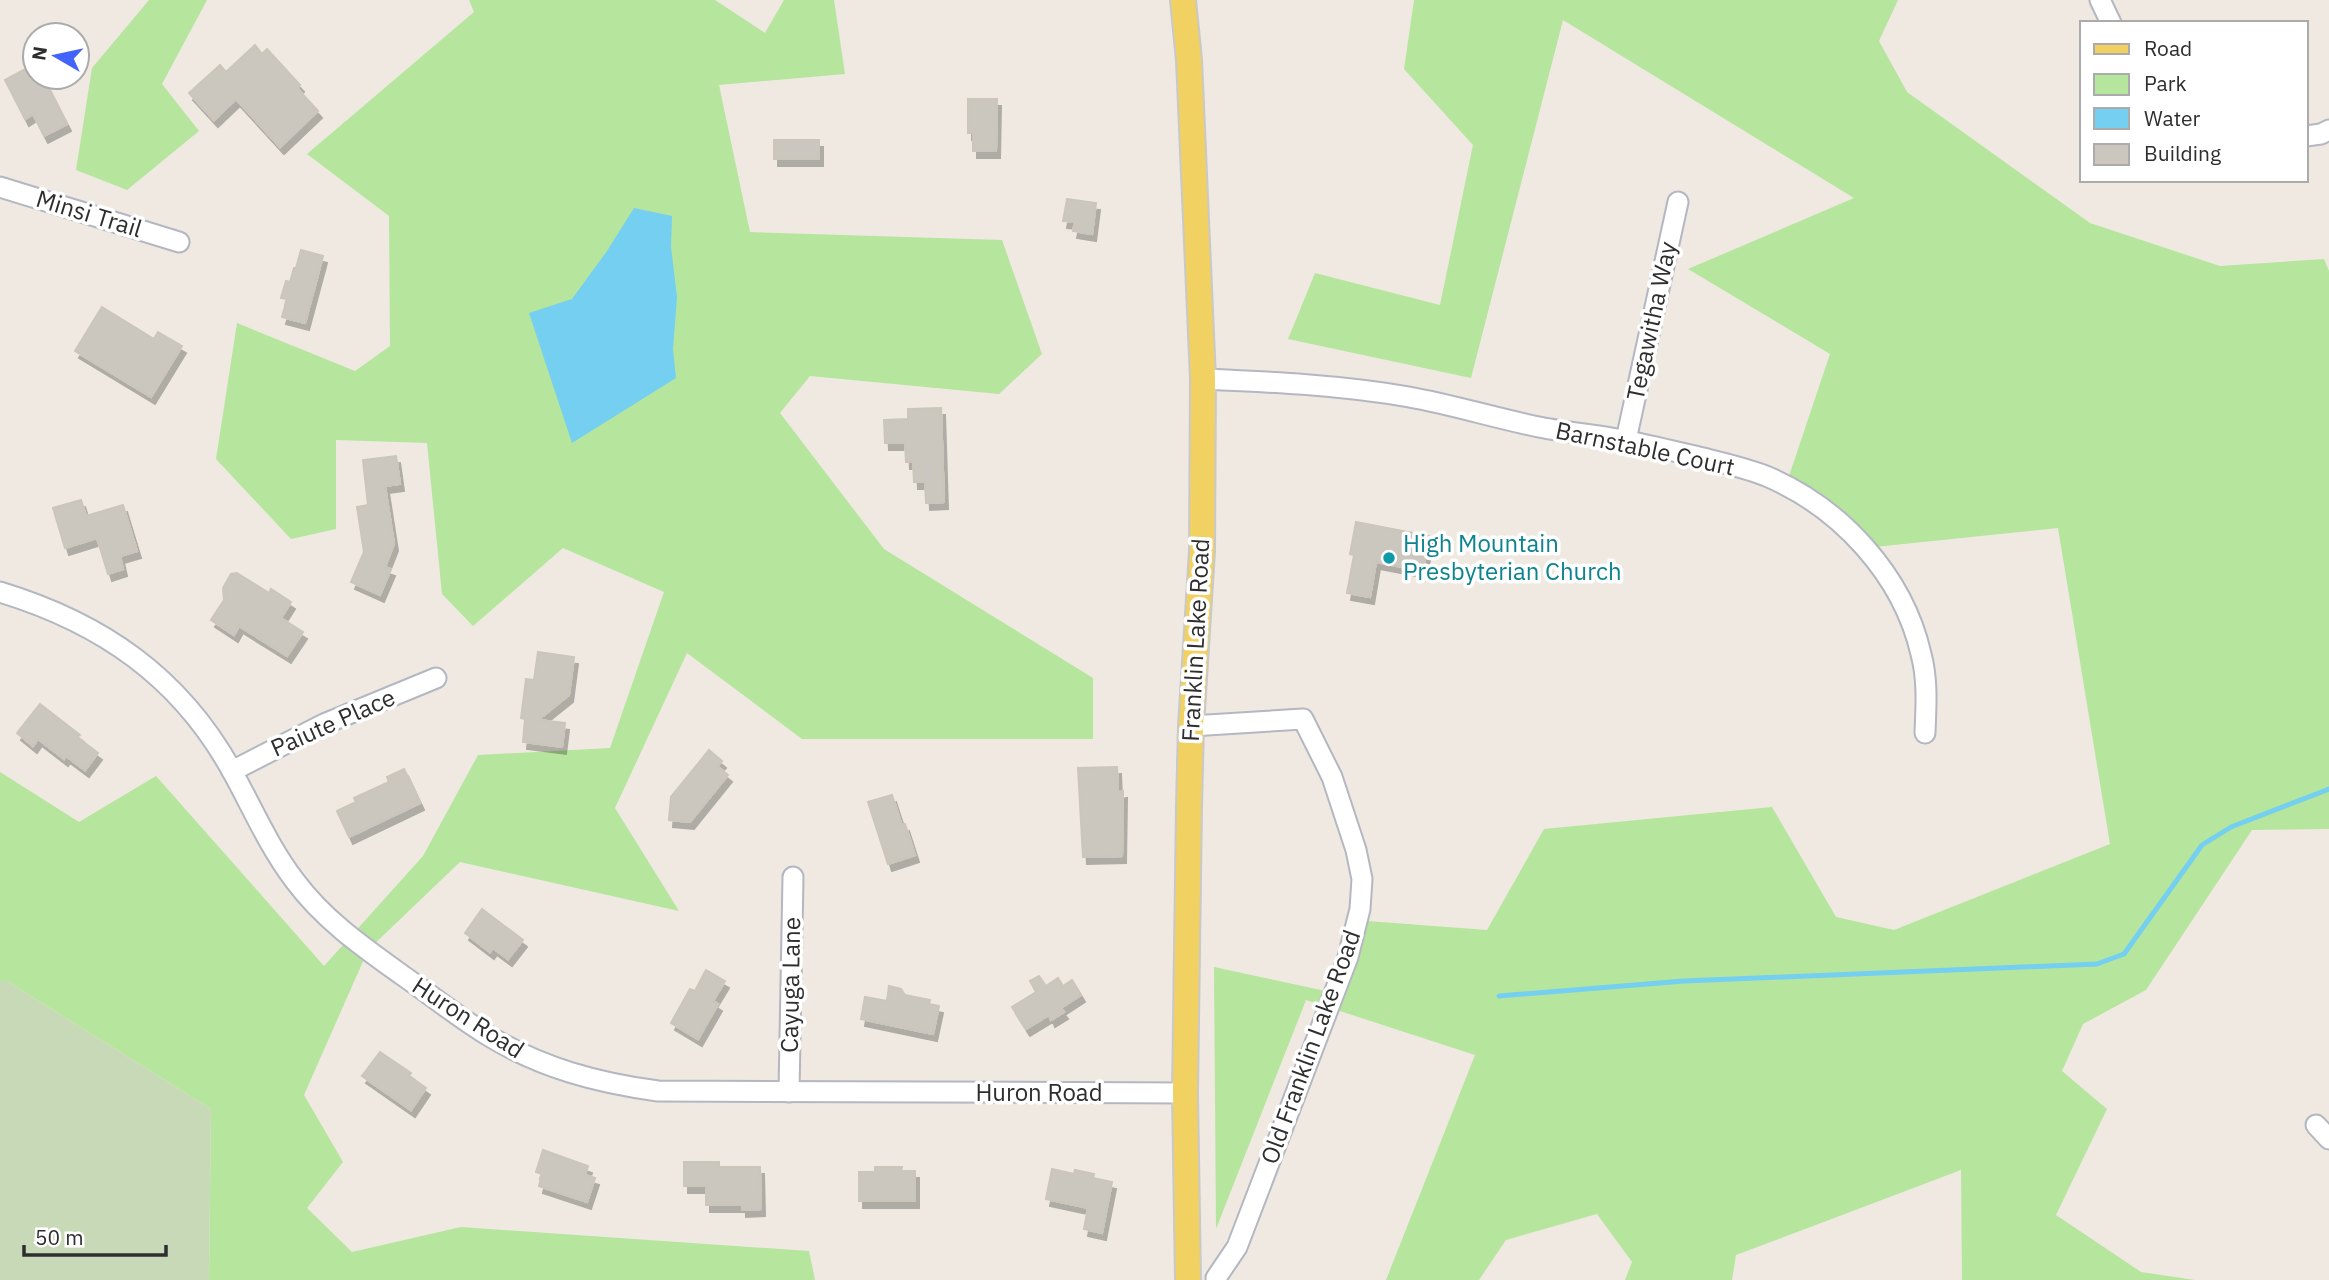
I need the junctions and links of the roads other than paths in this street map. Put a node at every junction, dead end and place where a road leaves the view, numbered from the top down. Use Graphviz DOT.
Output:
graph roads {
  1 [pos="1183,0"];
  2 [pos="2100,0"];
  3 [pos="2110,21"];
  4 [pos="2329,130"];
  5 [pos="2308,136"];
  6 [pos="0,187"];
  7 [pos="1678,202"];
  8 [pos="179,242"];
  9 [pos="1203,379"];
  10 [pos="1626,440"];
  11 [pos="0,593"];
  12 [pos="436,678"];
  13 [pos="1191,726"];
  14 [pos="1924,733"];
  15 [pos="232,771"];
  16 [pos="793,877"];
  17 [pos="789,1092"];
  18 [pos="1185,1093"];
  19 [pos="1188,1273"];
  20 [pos="1219,1279"];
  1 -- 9 [label="main road, Franklin Lake Road"];
  2 -- 3 [label="street"];
  4 -- 5 [label="street"];
  6 -- 8 [label="street, Minsi Trail"];
  7 -- 10 [label="street, Tegawitha Way"];
  9 -- 10 [label="street, Barnstable Court"];
  9 -- 13 [label="main road, Franklin Lake Road"];
  10 -- 14 [label="street, Barnstable Court"];
  11 -- 15 [label="street, Huron Road"];
  12 -- 15 [label="street, Paiute Place"];
  13 -- 18 [label="main road, Franklin Lake Road"];
  13 -- 20 [label="street, Old Franklin Lake Road"];
  15 -- 17 [label="street, Huron Road"];
  16 -- 17 [label="street, Cayuga Lane"];
  17 -- 18 [label="street, Huron Road"];
  18 -- 19 [label="main road, Franklin Lake Road"];
  19 -- 20 [label="street"];
}
